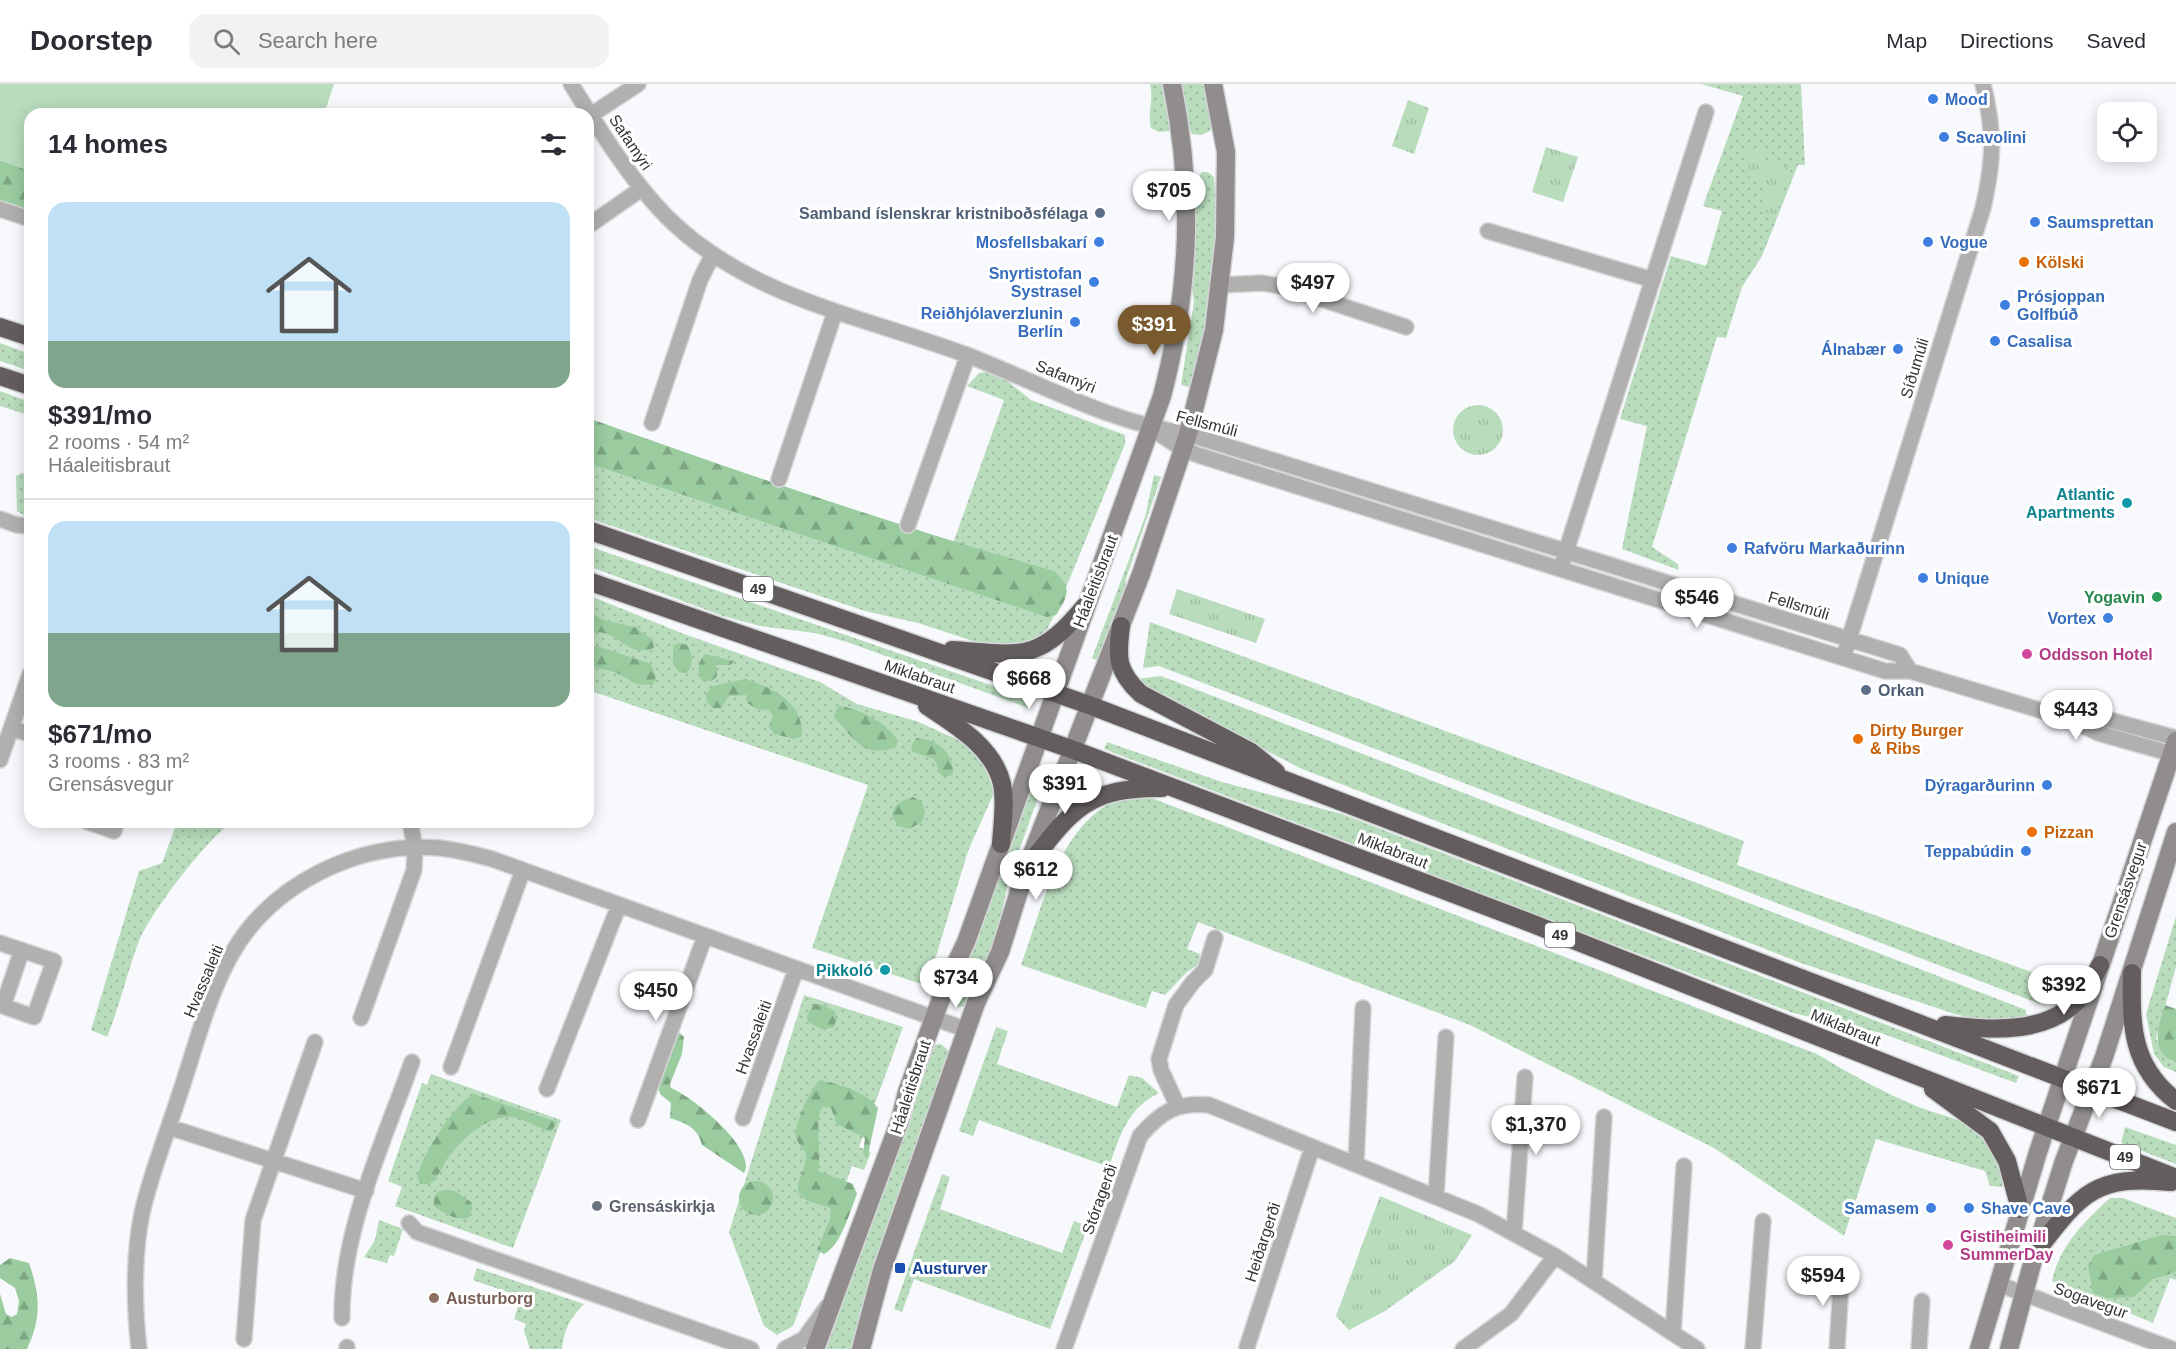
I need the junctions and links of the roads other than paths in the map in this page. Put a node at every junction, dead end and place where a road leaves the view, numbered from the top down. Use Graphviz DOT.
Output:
graph roads {
  1 [pos="571,84"];
  2 [pos="638,84"];
  3 [pos="1172,84"];
  4 [pos="1213,84"];
  5 [pos="1983,84"];
  6 [pos="586,108"];
  7 [pos="1706,112"];
  8 [pos="594,113"];
  9 [pos="594,119"];
  10 [pos="641,189"];
  11 [pos="0,209"];
  12 [pos="24,217"];
  13 [pos="594,222"];
  14 [pos="1488,231"];
  15 [pos="714,254"];
  16 [pos="1653,280"];
  17 [pos="1221,285"];
  18 [pos="835,312"];
  19 [pos="0,327"];
  20 [pos="1406,327"];
  21 [pos="24,335"];
  22 [pos="968,356"];
  23 [pos="0,376"];
  24 [pos="24,384"];
  25 [pos="652,423"];
  26 [pos="1151,429"];
  27 [pos="1186,442"];
  28 [pos="779,479"];
  29 [pos="0,519"];
  30 [pos="908,525"];
  31 [pos="24,527"];
  32 [pos="594,532"];
  33 [pos="1566,552"];
  34 [pos="1561,569"];
  35 [pos="594,583"];
  36 [pos="1085,606"];
  37 [pos="1121,626"];
  38 [pos="1849,639"];
  39 [pos="928,648"];
  40 [pos="1843,658"];
  41 [pos="1910,671"];
  42 [pos="24,691"];
  43 [pos="906,691"];
  44 [pos="1054,694"];
  45 [pos="1089,705"];
  46 [pos="11,728"];
  47 [pos="24,732"];
  48 [pos="1038,738"];
  49 [pos="2175,747"];
  50 [pos="1071,749"];
  51 [pos="0,760"];
  52 [pos="1290,782"];
  53 [pos="1173,788"];
  54 [pos="411,828"];
  55 [pos="2176,832"];
  56 [pos="1001,844"];
  57 [pos="415,848"];
  58 [pos="1026,869"];
  59 [pos="523,870"];
  60 [pos="619,905"];
  61 [pos="705,936"];
  62 [pos="1215,938"];
  63 [pos="0,943"];
  64 [pos="22,950"];
  65 [pos="2100,965"];
  66 [pos="796,969"];
  67 [pos="2132,973"];
  68 [pos="1363,1008"];
  69 [pos="361,1018"];
  70 [pos="933,1018"];
  71 [pos="1920,1022"];
  72 [pos="966,1030"];
  73 [pos="1446,1037"];
  74 [pos="315,1042"];
  75 [pos="412,1062"];
  76 [pos="451,1066"];
  77 [pos="1907,1072"];
  78 [pos="1525,1077"];
  79 [pos="2062,1077"];
  80 [pos="2092,1088"];
  81 [pos="547,1089"];
  82 [pos="2176,1101"];
  83 [pos="1178,1107"];
  84 [pos="1604,1116"];
  85 [pos="743,1118"];
  86 [pos="638,1120"];
  87 [pos="2176,1122"];
  88 [pos="2046,1126"];
  89 [pos="169,1127"];
  90 [pos="2073,1137"];
  91 [pos="1312,1148"];
  92 [pos="274,1160"];
  93 [pos="1356,1164"];
  94 [pos="1683,1166"];
  95 [pos="2176,1178"];
  96 [pos="2176,1183"];
  97 [pos="366,1191"];
  98 [pos="1436,1196"];
  99 [pos="2020,1209"];
  100 [pos="1763,1221"];
  101 [pos="409,1222"];
  102 [pos="1514,1233"];
  103 [pos="2035,1252"];
  104 [pos="1555,1256"];
  105 [pos="1842,1268"];
  106 [pos="1594,1281"];
  107 [pos="1998,1284"];
  108 [pos="2025,1294"];
  109 [pos="834,1298"];
  110 [pos="1922,1301"];
  111 [pos="342,1318"];
  112 [pos="1673,1333"];
  113 [pos="244,1339"];
  114 [pos="1247,1347"];
  115 [pos="1690,1347"];
  116 [pos="2162,1347"];
  117 [pos="139,1349"];
  118 [pos="752,1349"];
  119 [pos="785,1349"];
  120 [pos="815,1349"];
  121 [pos="861,1349"];
  122 [pos="1064,1349"];
  123 [pos="1463,1349"];
  124 [pos="1753,1349"];
  125 [pos="1837,1349"];
  126 [pos="1919,1349"];
  127 [pos="1979,1349"];
  128 [pos="2009,1349"];
  1 -- 6 [label="street, Safamýri"];
  2 -- 8 [label="street, Safamýri"];
  3 -- 26 [label="main road, Háaleitisbraut"];
  4 -- 17 [label="main road, Háaleitisbraut"];
  5 -- 38 [label="street, Síðumúli"];
  7 -- 16 [label="street"];
  9 -- 10 [label="street, Safamýri"];
  10 -- 13 [label="street, Safamýri"];
  10 -- 15 [label="street, Safamýri"];
  11 -- 12 [label="street"];
  14 -- 16 [label="street"];
  15 -- 18 [label="street, Safamýri"];
  15 -- 25 [label="street"];
  16 -- 33 [label="street"];
  17 -- 20 [label="street"];
  17 -- 27 [label="main road, Háaleitisbraut"];
  18 -- 22 [label="street, Safamýri"];
  18 -- 28 [label="street"];
  19 -- 21 [label="highway"];
  22 -- 26 [label="street, Safamýri"];
  22 -- 30 [label="street"];
  23 -- 24 [label="highway"];
  26 -- 27 [label="street, Fellsmúli"];
  26 -- 36 [label="main road, Háaleitisbraut"];
  27 -- 33 [label="street, Fellsmúli"];
  27 -- 34 [label="street, Fellsmúli"];
  27 -- 37 [label="main road, Háaleitisbraut"];
  29 -- 31 [label="street"];
  32 -- 39 [label="highway, Miklabraut / 49"];
  33 -- 34 [label="street"];
  33 -- 38 [label="street, Fellsmúli"];
  34 -- 40 [label="street, Fellsmúli"];
  35 -- 43 [label="highway, Miklabraut / 49"];
  36 -- 39 [label="highway"];
  36 -- 44 [label="main road, Háaleitisbraut"];
  37 -- 45 [label="main road, Háaleitisbraut"];
  37 -- 52 [label="highway"];
  38 -- 40 [label="street, Síðumúli"];
  38 -- 41 [label="street, Fellsmúli"];
  39 -- 44 [label="highway, Miklabraut / 49"];
  40 -- 41 [label="street, Fellsmúli"];
  41 -- 49 [label="street, Fellsmúli"];
  42 -- 46 [label="street"];
  43 -- 48 [label="highway, Miklabraut / 49"];
  43 -- 56 [label="highway"];
  44 -- 45 [label="highway, Miklabraut / 49"];
  44 -- 48 [label="main road, Háaleitisbraut"];
  45 -- 50 [label="main road, Háaleitisbraut"];
  45 -- 52 [label="highway, Miklabraut / 49"];
  46 -- 47 [label="street"];
  46 -- 51 [label="street"];
  48 -- 50 [label="highway, Miklabraut / 49"];
  48 -- 56 [label="main road, Háaleitisbraut"];
  49 -- 65 [label="main road, Grensásvegur"];
  50 -- 53 [label="highway, Miklabraut / 49"];
  50 -- 58 [label="main road, Háaleitisbraut"];
  52 -- 71 [label="highway, Miklabraut / 49"];
  53 -- 58 [label="highway"];
  53 -- 77 [label="highway, Miklabraut / 49"];
  54 -- 57 [label="street"];
  55 -- 67 [label="main road, Grensásvegur"];
  56 -- 70 [label="main road, Háaleitisbraut"];
  57 -- 59 [label="street, Hvassaleiti"];
  57 -- 69 [label="street"];
  57 -- 89 [label="street, Hvassaleiti"];
  58 -- 72 [label="main road, Háaleitisbraut"];
  59 -- 60 [label="street, Hvassaleiti"];
  59 -- 76 [label="street"];
  60 -- 61 [label="street, Hvassaleiti"];
  60 -- 81 [label="street"];
  61 -- 66 [label="street, Hvassaleiti"];
  61 -- 86 [label="street"];
  62 -- 83 [label="street"];
  63 -- 64 [label="street"];
  65 -- 71 [label="highway"];
  65 -- 79 [label="main road, Grensásvegur"];
  66 -- 70 [label="street, Hvassaleiti"];
  66 -- 85 [label="street, Hvassaleiti"];
  67 -- 80 [label="main road, Grensásvegur"];
  67 -- 82 [label="highway"];
  68 -- 93 [label="street"];
  70 -- 72 [label="street, Hvassaleiti"];
  70 -- 109 [label="main road, Háaleitisbraut"];
  71 -- 79 [label="highway, Miklabraut / 49"];
  72 -- 121 [label="main road, Háaleitisbraut"];
  73 -- 98 [label="street"];
  74 -- 92 [label="street"];
  75 -- 97 [label="street"];
  77 -- 88 [label="highway, Miklabraut / 49"];
  77 -- 99 [label="highway"];
  78 -- 102 [label="street"];
  79 -- 80 [label="highway, Miklabraut / 49"];
  79 -- 88 [label="main road, Grensásvegur"];
  80 -- 87 [label="highway, Miklabraut / 49"];
  80 -- 90 [label="main road, Grensásvegur"];
  83 -- 91 [label="street, Stóragerði"];
  83 -- 122 [label="street, Stóragerði"];
  84 -- 106 [label="street"];
  88 -- 90 [label="highway, Miklabraut / 49"];
  88 -- 99 [label="main road, Grensásvegur"];
  89 -- 92 [label="street"];
  89 -- 117 [label="street, Hvassaleiti"];
  90 -- 95 [label="highway, Miklabraut / 49"];
  90 -- 103 [label="main road, Grensásvegur"];
  91 -- 93 [label="street"];
  91 -- 114 [label="street, Heiðargerði"];
  92 -- 97 [label="street"];
  92 -- 113 [label="street"];
  93 -- 98 [label="street"];
  94 -- 112 [label="street"];
  96 -- 103 [label="highway"];
  97 -- 111 [label="street"];
  98 -- 102 [label="street"];
  99 -- 107 [label="main road, Grensásvegur"];
  100 -- 124 [label="street"];
  101 -- 118 [label="street"];
  102 -- 104 [label="street"];
  103 -- 108 [label="main road, Grensásvegur"];
  104 -- 106 [label="street"];
  104 -- 123 [label="street"];
  105 -- 125 [label="street"];
  106 -- 112 [label="street"];
  107 -- 108 [label="street, Sogavegur"];
  107 -- 127 [label="main road, Grensásvegur"];
  108 -- 116 [label="street, Sogavegur"];
  108 -- 128 [label="main road, Grensásvegur"];
  109 -- 119 [label="street, Háaleitisbraut"];
  109 -- 120 [label="main road, Háaleitisbraut"];
  110 -- 126 [label="street"];
  112 -- 115 [label="street"];
}
